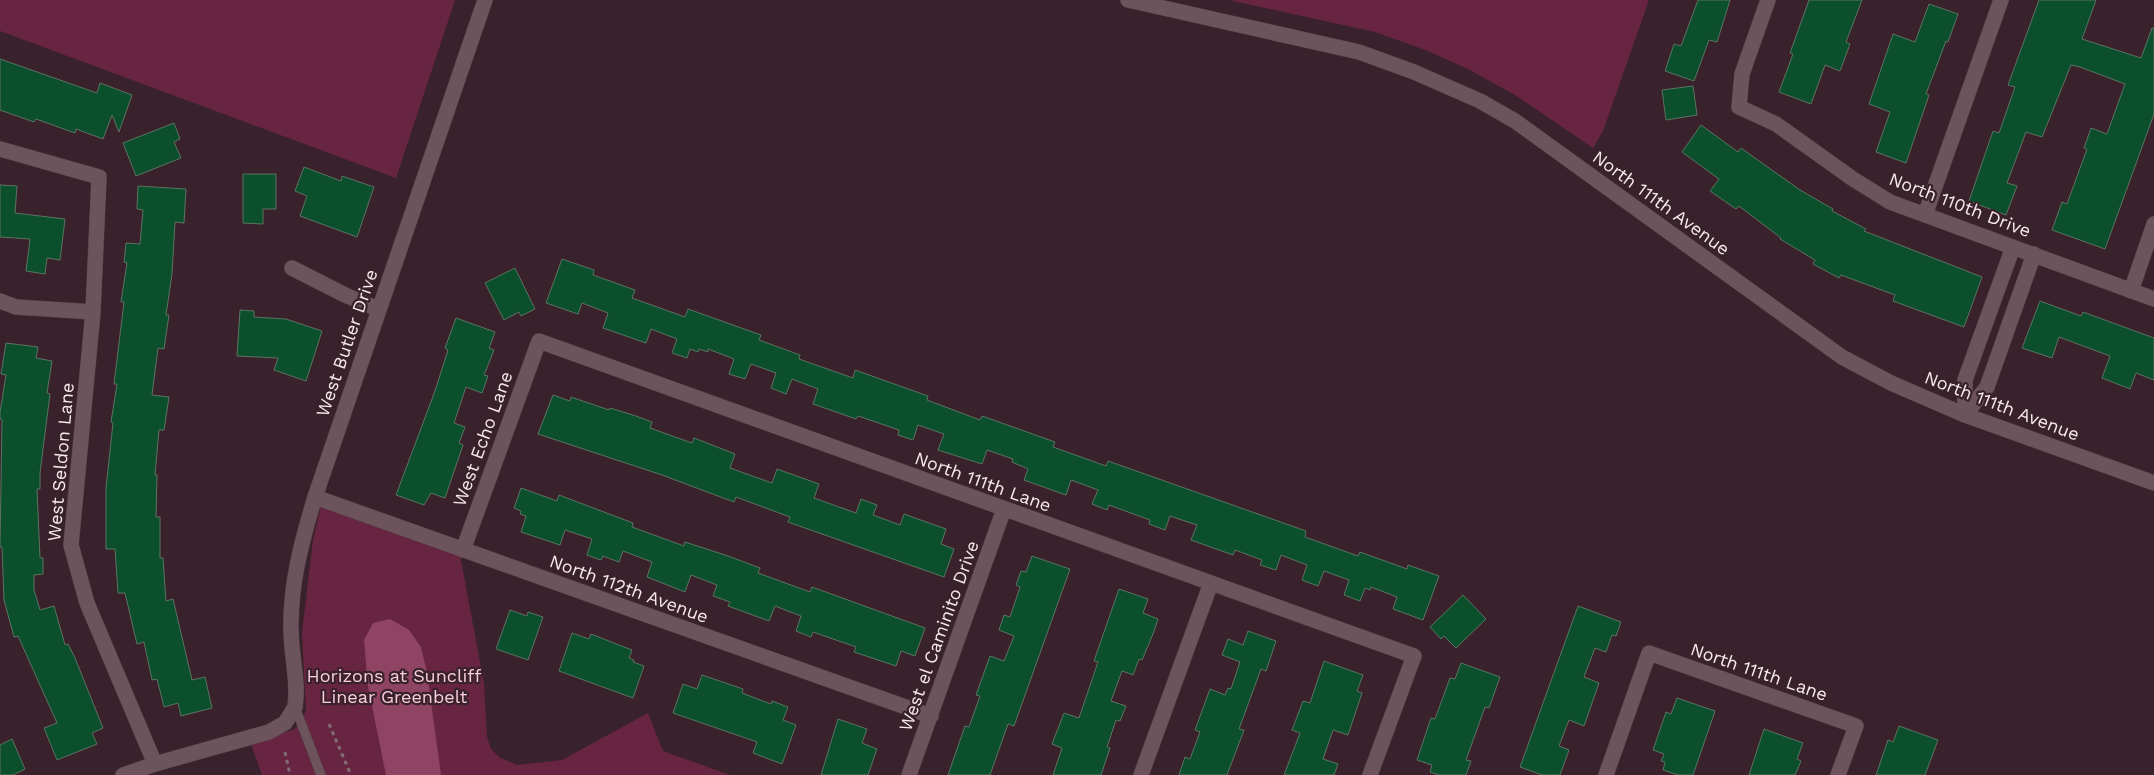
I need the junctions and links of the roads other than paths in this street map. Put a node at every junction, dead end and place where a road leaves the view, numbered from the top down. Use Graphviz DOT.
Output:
graph roads {
  1 [pos="485,0"];
  2 [pos="1128,0"];
  3 [pos="1768,0"];
  4 [pos="2001,0"];
  5 [pos="1145,2"];
  6 [pos="0,149"];
  7 [pos="1926,215"];
  8 [pos="2154,224"];
  9 [pos="2013,247"];
  10 [pos="2034,254"];
  11 [pos="292,268"];
  12 [pos="2131,290"];
  13 [pos="2154,299"];
  14 [pos="0,301"];
  15 [pos="378,309"];
  16 [pos="93,312"];
  17 [pos="539,341"];
  18 [pos="1965,415"];
  19 [pos="2154,483"];
  20 [pos="314,497"];
  21 [pos="1004,510"];
  22 [pos="463,550"];
  23 [pos="1211,583"];
  24 [pos="295,707"];
  25 [pos="931,716"];
  26 [pos="155,764"];
  27 [pos="123,775"];
  28 [pos="321,775"];
  29 [pos="909,775"];
  30 [pos="1141,775"];
  31 [pos="1370,775"];
  32 [pos="1606,775"];
  33 [pos="1838,775"];
  1 -- 15 [label="street, West Butler Drive"];
  2 -- 5 [label="street, North 111th Avenue"];
  3 -- 7 [label="street, North 110th Drive"];
  4 -- 7 [label="street"];
  5 -- 18 [label="street, North 111th Avenue"];
  6 -- 16 [label="street, West Seldon Lane"];
  7 -- 9 [label="street, North 110th Drive"];
  8 -- 12 [label="street"];
  9 -- 10 [label="street, North 110th Drive"];
  9 -- 18 [label="street"];
  10 -- 12 [label="street, North 110th Drive"];
  10 -- 18 [label="street"];
  11 -- 15 [label="street"];
  12 -- 13 [label="street, North 110th Drive"];
  14 -- 16 [label="street"];
  15 -- 20 [label="street, West Butler Drive"];
  16 -- 26 [label="street, West Seldon Lane"];
  17 -- 21 [label="street, North 111th Lane"];
  17 -- 22 [label="street, West Echo Lane"];
  18 -- 19 [label="street, North 111th Avenue"];
  20 -- 22 [label="street, North 112th Avenue"];
  20 -- 24 [label="street, West Butler Drive"];
  21 -- 23 [label="street, North 111th Lane"];
  21 -- 25 [label="street, West el Caminito Drive"];
  22 -- 25 [label="street, North 112th Avenue"];
  23 -- 30 [label="street"];
  23 -- 31 [label="street, North 111th Lane"];
  24 -- 26 [label="street"];
  24 -- 28 [label="lane"];
  25 -- 29 [label="street, West el Caminito Drive"];
  26 -- 27 [label="street"];
  32 -- 33 [label="street, North 111th Lane"];
}
